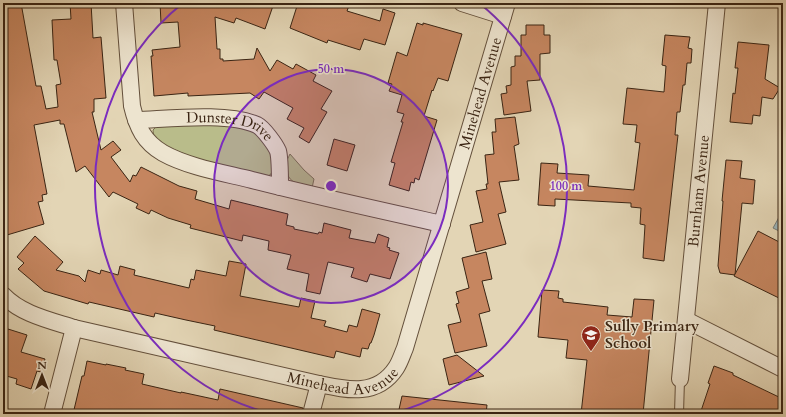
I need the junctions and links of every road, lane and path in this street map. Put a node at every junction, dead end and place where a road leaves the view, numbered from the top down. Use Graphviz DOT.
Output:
graph roads {
  1 [pos="124,3"];
  2 [pos="462,3"];
  3 [pos="717,3"];
  4 [pos="505,10"];
  5 [pos="136,120"];
  6 [pos="280,187"];
  7 [pos="442,224"];
  8 [pos="3,295"];
  9 [pos="686,320"];
  10 [pos="74,328"];
  11 [pos="783,369"];
  12 [pos="680,380"];
  13 [pos="319,384"];
  14 [pos="52,414"];
  15 [pos="311,414"];
  16 [pos="679,414"];
  1 -- 5 [label="street"];
  2 -- 4 [label="street, Minehead Avenue"];
  3 -- 9 [label="street, Burnham Avenue"];
  4 -- 7 [label="street, Minehead Avenue"];
  5 -- 6 [label="street"];
  5 -- 6 [label="street, Dunster Drive"];
  6 -- 7 [label="street"];
  7 -- 13 [label="street, Minehead Avenue"];
  8 -- 10 [label="street, Minehead Avenue"];
  9 -- 11 [label="street"];
  9 -- 12 [label="street, Burnham Avenue"];
  10 -- 13 [label="street, Minehead Avenue"];
  10 -- 14 [label="street"];
  12 -- 16 [label="lane"];
  13 -- 15 [label="street"];
}
